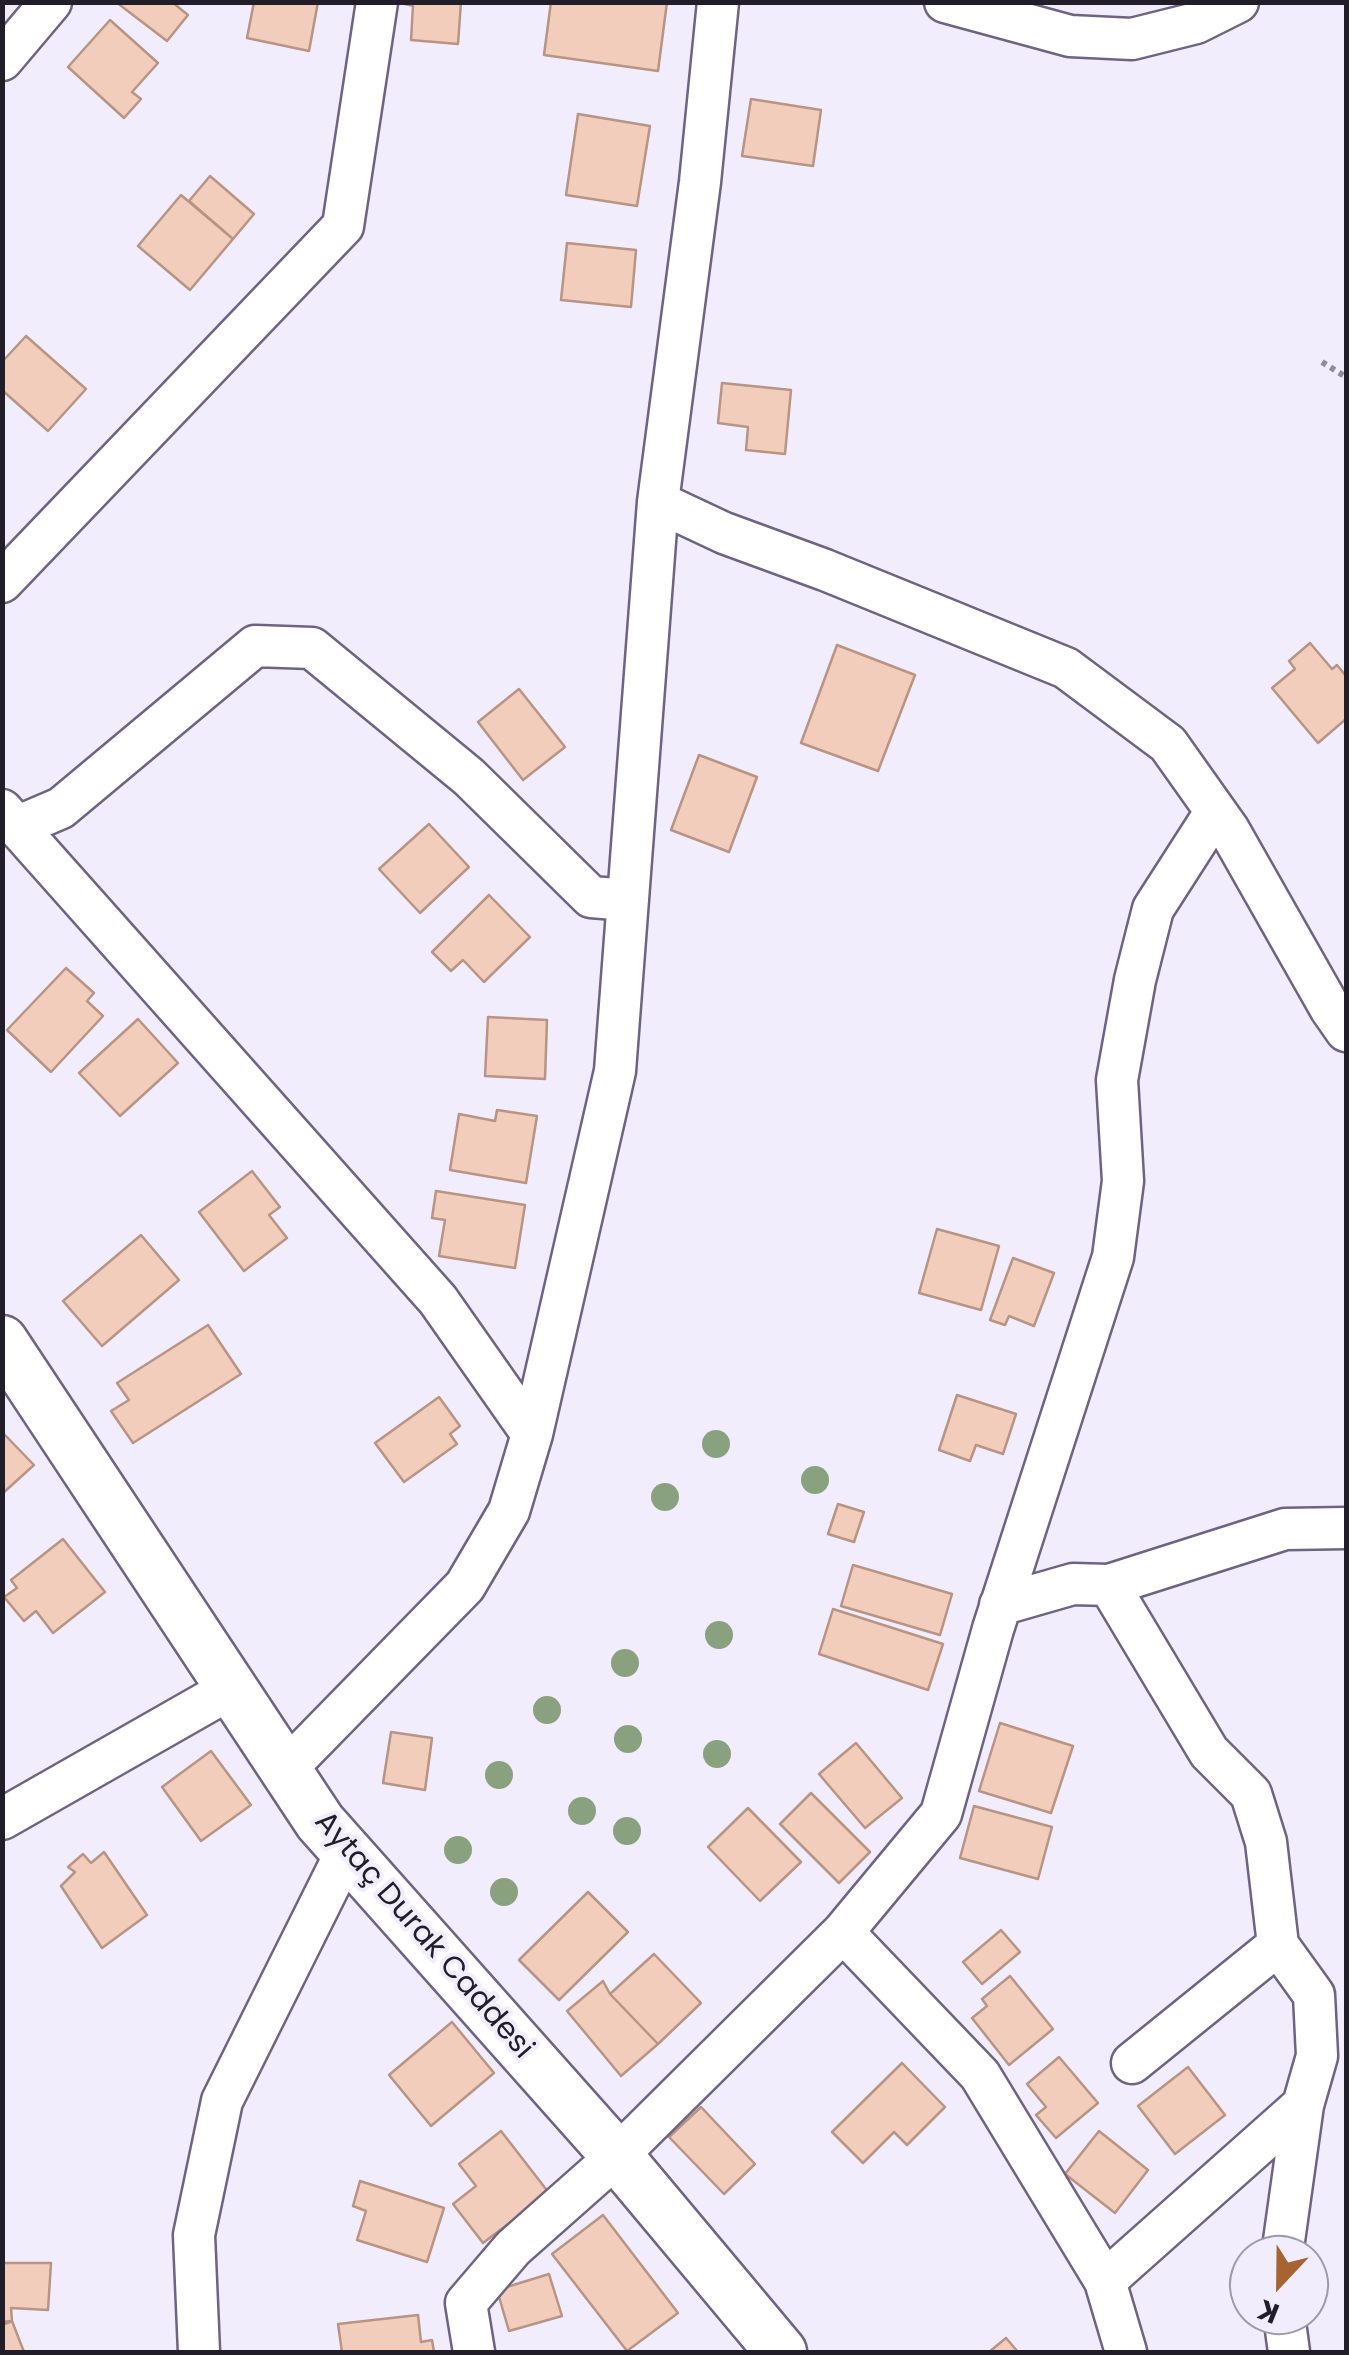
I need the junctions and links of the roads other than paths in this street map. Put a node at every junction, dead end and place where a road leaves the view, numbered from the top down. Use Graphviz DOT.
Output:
graph roads {
  1 [pos="51,2"];
  2 [pos="378,2"];
  3 [pos="718,2"];
  4 [pos="946,2"];
  5 [pos="1238,2"];
  6 [pos="2,60"];
  7 [pos="658,502"];
  8 [pos="2,582"];
  9 [pos="1214,814"];
  10 [pos="11,818"];
  11 [pos="628,900"];
  12 [pos="1346,1031"];
  13 [pos="5,1347"];
  14 [pos="532,1434"];
  15 [pos="1346,1528"];
  16 [pos="1109,1585"];
  17 [pos="1000,1605"];
  18 [pos="232,1688"];
  19 [pos="287,1768"];
  20 [pos="2,1819"];
  21 [pos="346,1852"];
  22 [pos="843,1932"];
  23 [pos="1278,1945"];
  24 [pos="1132,2062"];
  25 [pos="1303,2105"];
  26 [pos="617,2156"];
  27 [pos="1285,2235"];
  28 [pos="1105,2281"];
  29 [pos="198,2352"];
  30 [pos="474,2352"];
  31 [pos="781,2352"];
  32 [pos="1126,2352"];
  1 -- 6 [label="street"];
  2 -- 8 [label="street"];
  3 -- 7 [label="street"];
  4 -- 5 [label="street"];
  7 -- 9 [label="street"];
  7 -- 11 [label="street"];
  9 -- 12 [label="street"];
  9 -- 17 [label="street"];
  10 -- 11 [label="street"];
  10 -- 14 [label="street"];
  11 -- 14 [label="street"];
  13 -- 18 [label="main road, Aytaç Durak Caddesi"];
  14 -- 19 [label="street"];
  15 -- 16 [label="street"];
  16 -- 17 [label="street"];
  16 -- 23 [label="street"];
  17 -- 22 [label="street"];
  18 -- 19 [label="main road, Aytaç Durak Caddesi"];
  18 -- 20 [label="street"];
  19 -- 21 [label="main road, Aytaç Durak Caddesi"];
  21 -- 26 [label="main road, Aytaç Durak Caddesi"];
  21 -- 29 [label="street"];
  22 -- 26 [label="street"];
  22 -- 28 [label="street"];
  23 -- 24 [label="street"];
  23 -- 25 [label="street"];
  25 -- 27 [label="street"];
  25 -- 28 [label="street"];
  26 -- 30 [label="street"];
  26 -- 31 [label="main road, Aytaç Durak Caddesi"];
  28 -- 32 [label="street"];
}
